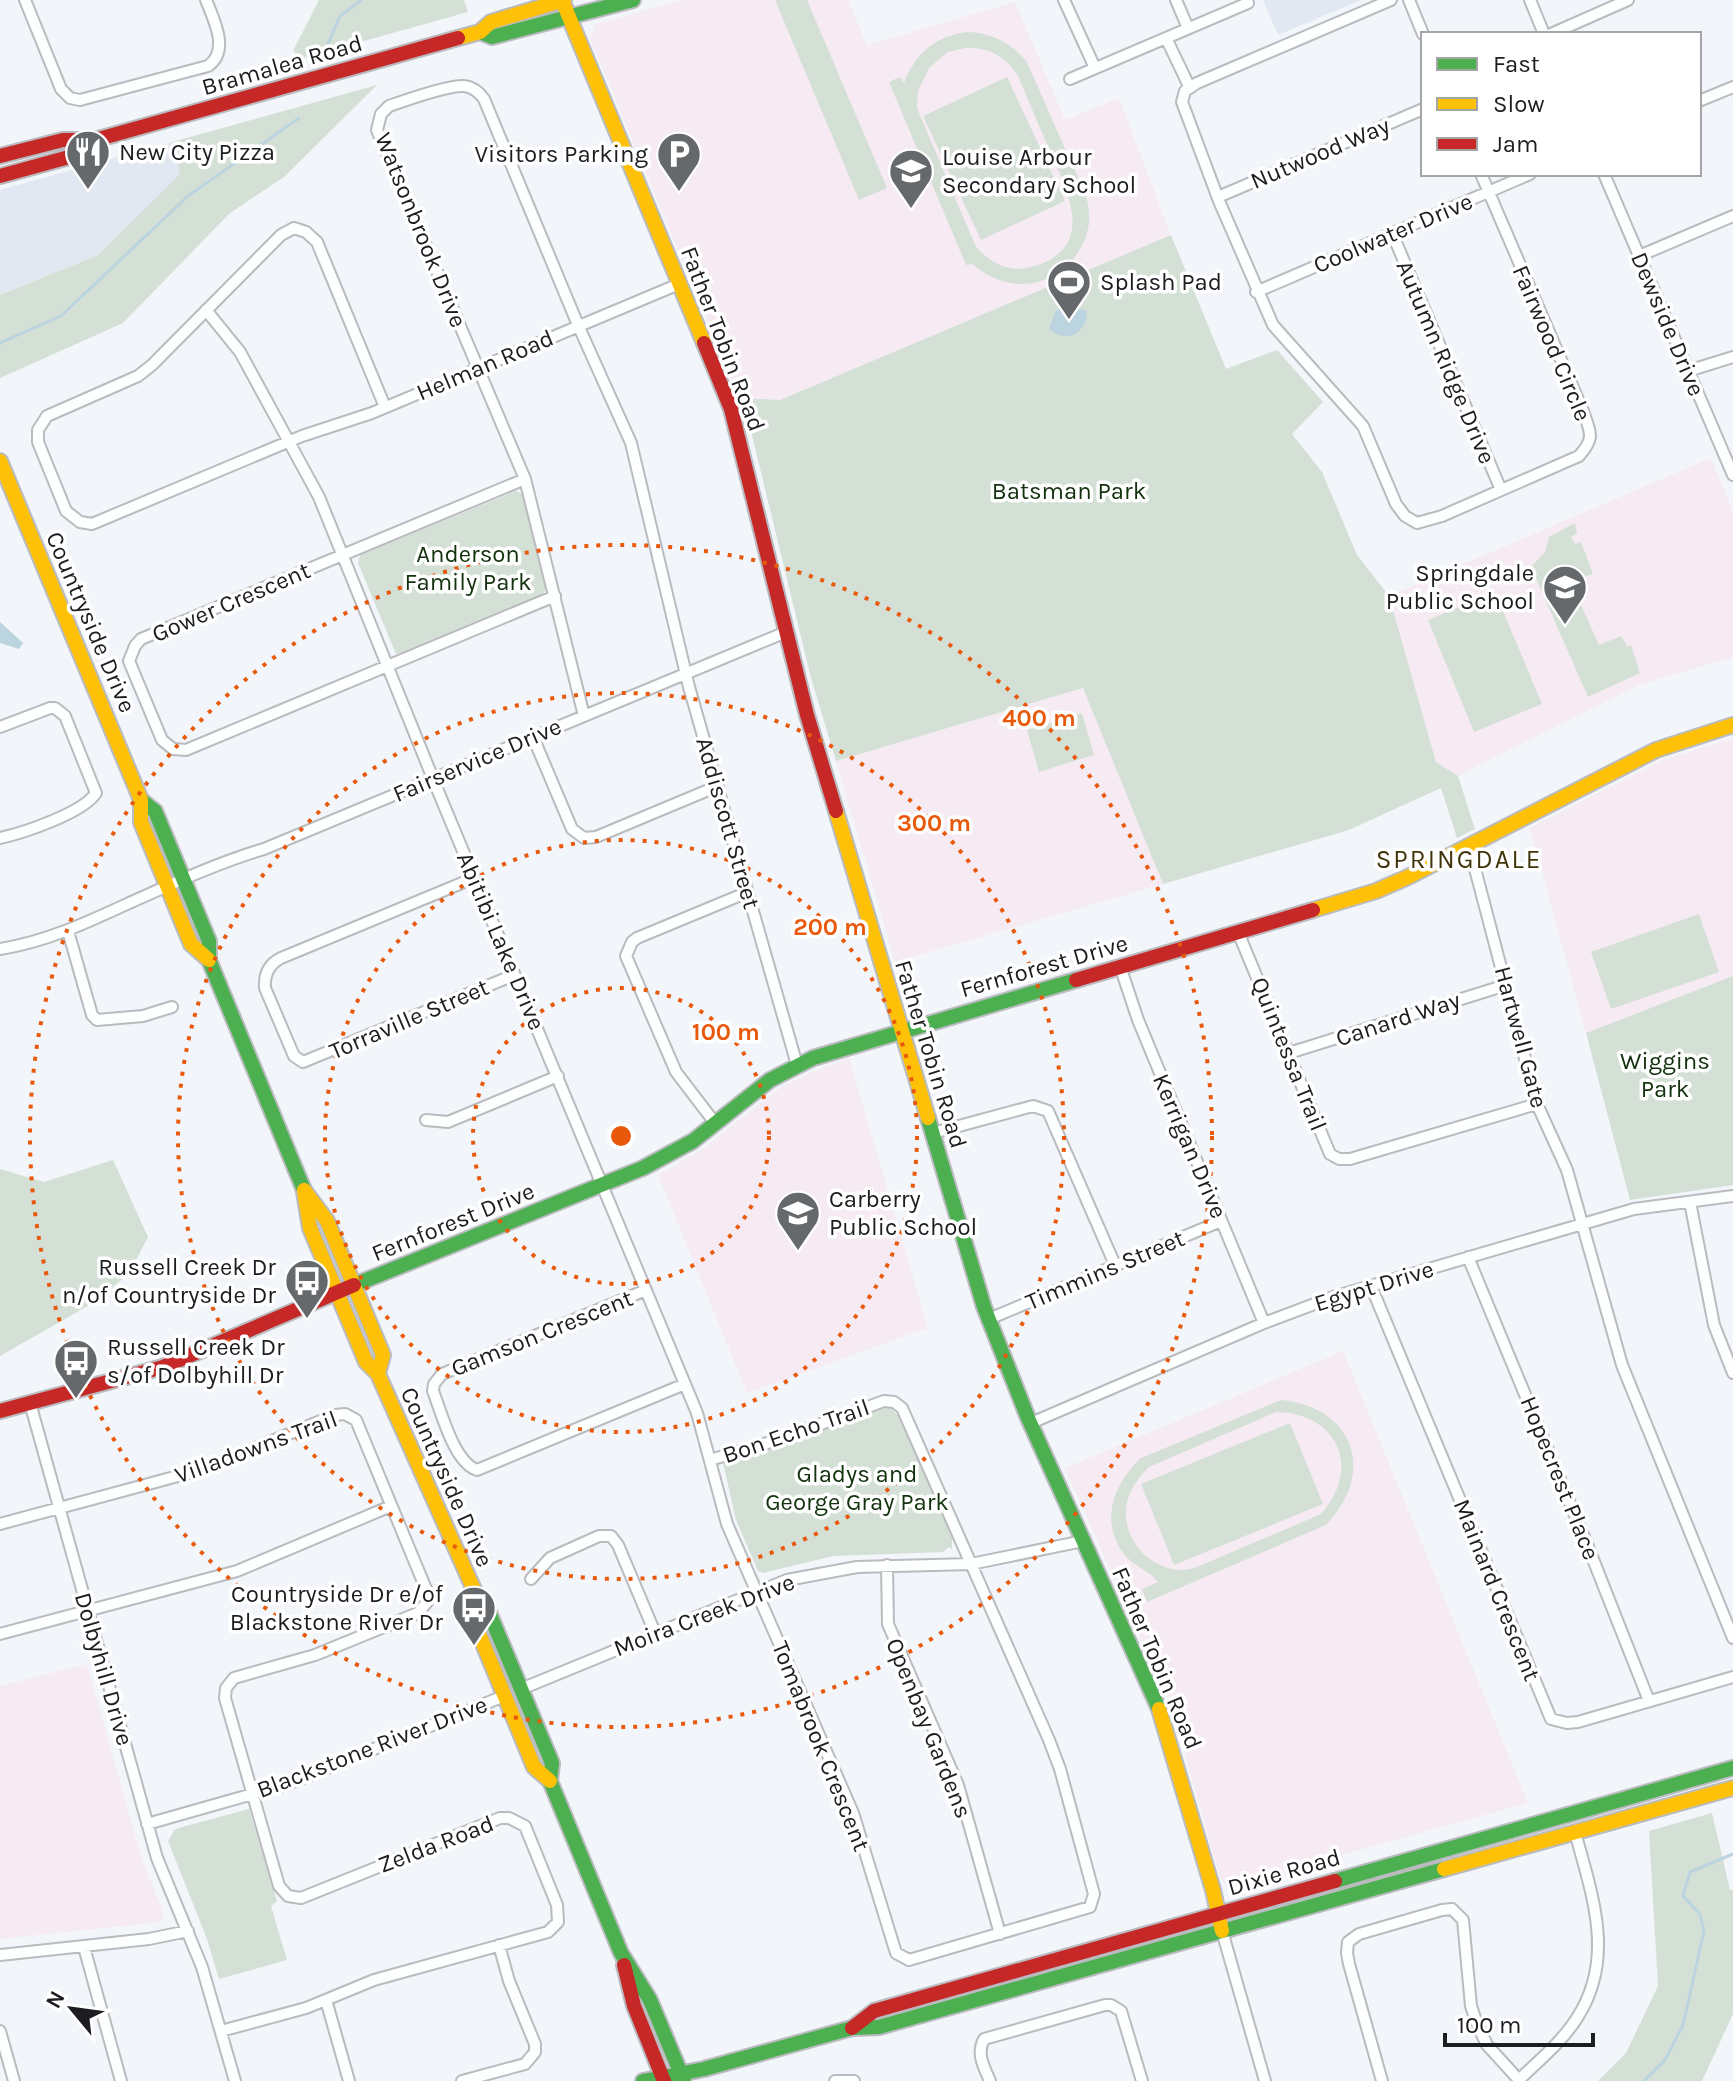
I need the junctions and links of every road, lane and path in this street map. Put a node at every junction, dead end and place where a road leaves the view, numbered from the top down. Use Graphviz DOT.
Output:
graph roads {
  1 [pos="25,0"];
  2 [pos="206,0"];
  3 [pos="563,0"];
  4 [pos="633,0"];
  5 [pos="1064,0"];
  6 [pos="1176,0"];
  7 [pos="1247,0"];
  8 [pos="1391,0"];
  9 [pos="1409,0"];
  10 [pos="1530,0"];
  11 [pos="1628,0"];
  12 [pos="569,17"];
  13 [pos="1188,28"];
  14 [pos="480,32"];
  15 [pos="1422,32"];
  16 [pos="1543,32"];
  17 [pos="1556,32"];
  18 [pos="1166,38"];
  19 [pos="1095,68"];
  20 [pos="1070,79"];
  21 [pos="1733,87"];
  22 [pos="1190,88"];
  23 [pos="1701,100"];
  24 [pos="1421,110"];
  25 [pos="95,140"];
  26 [pos="0,156"];
  27 [pos="0,176"];
  28 [pos="1482,176"];
  29 [pos="1525,176"];
  30 [pos="1605,176"];
  31 [pos="1488,192"];
  32 [pos="1218,197"];
  33 [pos="1733,216"];
  34 [pos="1392,233"];
  35 [pos="1639,256"];
  36 [pos="679,284"];
  37 [pos="1256,292"];
  38 [pos="206,310"];
  39 [pos="578,325"];
  40 [pos="1733,357"];
  41 [pos="478,368"];
  42 [pos="1688,371"];
  43 [pos="385,407"];
  44 [pos="289,442"];
  45 [pos="0,461"];
  46 [pos="1733,475"];
  47 [pos="525,479"];
  48 [pos="1501,490"];
  49 [pos="343,555"];
  50 [pos="555,596"];
  51 [pos="786,632"];
  52 [pos="389,666"];
  53 [pos="686,673"];
  54 [pos="584,716"];
  55 [pos="1733,725"];
  56 [pos="0,727"];
  57 [pos="533,737"];
  58 [pos="433,779"];
  59 [pos="718,786"];
  60 [pos="141,800"];
  61 [pos="0,838"];
  62 [pos="1469,846"];
  63 [pos="474,878"];
  64 [pos="183,880"];
  65 [pos="167,886"];
  66 [pos="748,892"];
  67 [pos="68,931"];
  68 [pos="1238,932"];
  69 [pos="0,949"];
  70 [pos="209,960"];
  71 [pos="1120,966"];
  72 [pos="514,975"];
  73 [pos="1506,985"];
  74 [pos="172,1007"];
  75 [pos="900,1030"];
  76 [pos="1289,1053"];
  77 [pos="797,1065"];
  78 [pos="558,1076"];
  79 [pos="1537,1104"];
  80 [pos="426,1120"];
  81 [pos="715,1123"];
  82 [pos="933,1133"];
  83 [pos="602,1185"];
  84 [pos="304,1191"];
  85 [pos="1733,1196"];
  86 [pos="1690,1202"];
  87 [pos="1221,1221"];
  88 [pos="1583,1224"];
  89 [pos="1468,1257"];
  90 [pos="1115,1265"];
  91 [pos="354,1285"];
  92 [pos="1371,1286"];
  93 [pos="646,1290"];
  94 [pos="336,1292"];
  95 [pos="989,1319"];
  96 [pos="1264,1323"];
  97 [pos="1733,1373"];
  98 [pos="378,1374"];
  99 [pos="685,1384"];
  100 [pos="30,1403"];
  101 [pos="0,1411"];
  102 [pos="1031,1423"];
  103 [pos="710,1460"];
  104 [pos="391,1506"];
  105 [pos="60,1509"];
  106 [pos="0,1524"];
  107 [pos="1083,1541"];
  108 [pos="971,1564"];
  109 [pos="887,1565"];
  110 [pos="531,1579"];
  111 [pos="756,1592"];
  112 [pos="476,1597"];
  113 [pos="88,1611"];
  114 [pos="655,1633"];
  115 [pos="0,1634"];
  116 [pos="1733,1638"];
  117 [pos="1733,1677"];
  118 [pos="521,1689"];
  119 [pos="504,1696"];
  120 [pos="1649,1701"];
  121 [pos="1733,1768"];
  122 [pos="550,1781"];
  123 [pos="1733,1788"];
  124 [pos="252,1795"];
  125 [pos="147,1824"];
  126 [pos="1575,1832"];
  127 [pos="1218,1913"];
  128 [pos="188,1931"];
  129 [pos="1222,1931"];
  130 [pos="1000,1934"];
  131 [pos="499,1945"];
  132 [pos="84,1947"];
  133 [pos="621,1953"];
  134 [pos="0,1955"];
  135 [pos="326,2000"];
  136 [pos="852,2028"];
  137 [pos="0,2031"];
  138 [pos="221,2031"];
  139 [pos="683,2077"];
  140 [pos="664,2079"];
  141 [pos="1519,2080"];
  142 [pos="14,2081"];
  143 [pos="121,2081"];
  144 [pos="235,2081"];
  145 [pos="349,2081"];
  146 [pos="462,2081"];
  147 [pos="643,2081"];
  148 [pos="835,2081"];
  149 [pos="854,2081"];
  150 [pos="990,2081"];
  151 [pos="1142,2081"];
  152 [pos="1265,2081"];
  153 [pos="1382,2081"];
  1 -- 2 [label="street"];
  3 -- 12 [label="main road, Father Tobin Road"];
  3 -- 14 [label="main road, Bramalea Road"];
  4 -- 12 [label="main road, Bramalea Road"];
  5 -- 19 [label="street"];
  6 -- 13 [label="street"];
  7 -- 13 [label="street"];
  8 -- 22 [label="street"];
  9 -- 15 [label="street"];
  10 -- 16 [label="street"];
  11 -- 17 [label="street"];
  12 -- 14 [label="main road, Bramalea Road"];
  12 -- 36 [label="main road, Father Tobin Road"];
  13 -- 18 [label="street"];
  14 -- 25 [label="main road, Bramalea Road"];
  18 -- 19 [label="street"];
  18 -- 22 [label="street, Fairwood Circle"];
  19 -- 20 [label="street"];
  21 -- 23 [label="street"];
  22 -- 32 [label="street, Fairwood Circle"];
  24 -- 32 [label="street, Nutwood Way"];
  25 -- 26 [label="main road, Bramalea Road"];
  25 -- 27 [label="main road, Bramalea Road"];
  28 -- 31 [label="street, Fairwood Circle"];
  29 -- 31 [label="street, Coolwater Drive"];
  30 -- 35 [label="street, Dewside Drive"];
  31 -- 34 [label="street, Coolwater Drive"];
  31 -- 48 [label="street, Fairwood Circle"];
  32 -- 37 [label="street, Fairwood Circle"];
  33 -- 35 [label="street"];
  34 -- 37 [label="street, Coolwater Drive"];
  34 -- 48 [label="street, Autumn Ridge Drive"];
  35 -- 42 [label="street, Dewside Drive"];
  36 -- 39 [label="street, Helman Road"];
  36 -- 51 [label="main road, Father Tobin Road"];
  37 -- 48 [label="street, Fairwood Circle"];
  38 -- 43 [label="street"];
  38 -- 44 [label="street, Abitibi Lake Drive"];
  38 -- 44 [label="street, Helman Road"];
  39 -- 41 [label="street, Helman Road"];
  39 -- 41 [label="street, Watsonbrook Drive"];
  39 -- 53 [label="street, Watsonbrook Drive"];
  40 -- 42 [label="street"];
  41 -- 43 [label="street, Helman Road"];
  41 -- 47 [label="street, Watsonbrook Drive"];
  42 -- 46 [label="street, Dewside Drive"];
  43 -- 44 [label="street, Helman Road"];
  44 -- 49 [label="street, Abitibi Lake Drive"];
  45 -- 60 [label="main road, Countryside Drive"];
  47 -- 49 [label="street"];
  47 -- 50 [label="street, Watsonbrook Drive"];
  49 -- 52 [label="street, Abitibi Lake Drive"];
  49 -- 52 [label="street, Gower Crescent"];
  50 -- 52 [label="street"];
  50 -- 54 [label="street, Watsonbrook Drive"];
  51 -- 53 [label="street, Fairservice Drive"];
  51 -- 75 [label="main road, Father Tobin Road"];
  52 -- 58 [label="street, Abitibi Lake Drive"];
  53 -- 54 [label="street, Fairservice Drive"];
  53 -- 59 [label="street, Addiscott Street"];
  54 -- 57 [label="street, Fairservice Drive"];
  55 -- 62 [label="main road, Fernforest Drive"];
  56 -- 61 [label="street"];
  57 -- 58 [label="street, Fairservice Drive"];
  57 -- 59 [label="street"];
  58 -- 63 [label="street, Abitibi Lake Drive"];
  58 -- 64 [label="street, Fairservice Drive"];
  59 -- 66 [label="street, Addiscott Street"];
  60 -- 64 [label="main road, Countryside Drive"];
  60 -- 65 [label="main road, Countryside Drive"];
  62 -- 68 [label="main road, Fernforest Drive"];
  62 -- 73 [label="street, Hartwell Gate"];
  63 -- 72 [label="street, Abitibi Lake Drive"];
  63 -- 72 [label="street, Torraville Street"];
  64 -- 65 [label="street, Fairservice Drive"];
  64 -- 70 [label="main road, Countryside Drive"];
  65 -- 67 [label="street, Fairservice Drive"];
  65 -- 70 [label="main road, Countryside Drive"];
  66 -- 77 [label="street, Addiscott Street"];
  66 -- 81 [label="street"];
  67 -- 69 [label="street, Fairservice Drive"];
  67 -- 74 [label="street"];
  68 -- 71 [label="main road, Fernforest Drive"];
  68 -- 76 [label="street, Quintessa Trail"];
  70 -- 84 [label="main road, Countryside Drive"];
  71 -- 75 [label="main road, Fernforest Drive"];
  71 -- 87 [label="street, Kerrigan Drive"];
  72 -- 78 [label="street, Abitibi Lake Drive"];
  73 -- 76 [label="street, Canard Way"];
  73 -- 79 [label="street, Hartwell Gate"];
  75 -- 77 [label="main road, Fernforest Drive"];
  75 -- 82 [label="main road, Father Tobin Road"];
  76 -- 79 [label="street, Quintessa Trail"];
  77 -- 81 [label="main road, Fernforest Drive"];
  78 -- 80 [label="street"];
  78 -- 83 [label="street, Abitibi Lake Drive"];
  79 -- 88 [label="street, Hartwell Gate"];
  81 -- 83 [label="main road, Fernforest Drive"];
  82 -- 90 [label="street"];
  82 -- 95 [label="main road, Father Tobin Road"];
  83 -- 91 [label="main road, Fernforest Drive"];
  83 -- 93 [label="street, Abitibi Lake Drive"];
  84 -- 91 [label="main road, Countryside Drive"];
  84 -- 94 [label="main road, Countryside Drive"];
  85 -- 86 [label="street, Egypt Drive"];
  86 -- 88 [label="street, Egypt Drive"];
  86 -- 97 [label="street"];
  87 -- 90 [label="street, Timmins Street"];
  87 -- 96 [label="street, Kerrigan Drive"];
  88 -- 89 [label="street, Egypt Drive"];
  88 -- 116 [label="street"];
  89 -- 92 [label="street, Egypt Drive"];
  89 -- 120 [label="street, Hopecrest Place"];
  90 -- 95 [label="street, Timmins Street"];
  91 -- 94 [label="main road, Fernforest Drive"];
  91 -- 98 [label="main road, Countryside Drive"];
  92 -- 96 [label="street, Egypt Drive"];
  92 -- 120 [label="street, Mainard Crescent"];
  93 -- 99 [label="street, Abitibi Lake Drive"];
  93 -- 99 [label="street, Gamson Crescent"];
  94 -- 98 [label="main road, Countryside Drive"];
  94 -- 100 [label="main road, Fernforest Drive"];
  95 -- 102 [label="main road, Father Tobin Road"];
  96 -- 102 [label="street, Egypt Drive"];
  98 -- 112 [label="main road, Countryside Drive"];
  99 -- 103 [label="street, Abitibi Lake Drive"];
  100 -- 101 [label="main road, Fernforest Drive"];
  100 -- 105 [label="street, Dolbyhill Drive"];
  102 -- 107 [label="main road, Father Tobin Road"];
  103 -- 108 [label="street, Bon Echo Trail"];
  103 -- 111 [label="street, Abitibi Lake Drive"];
  104 -- 105 [label="street, Villadowns Trail"];
  104 -- 113 [label="street"];
  104 -- 124 [label="street, Villadowns Trail"];
  105 -- 106 [label="street, Villadowns Trail"];
  105 -- 113 [label="street, Dolbyhill Drive"];
  107 -- 108 [label="street, Moira Creek Drive"];
  107 -- 127 [label="main road, Father Tobin Road"];
  108 -- 109 [label="street, Moira Creek Drive"];
  108 -- 130 [label="street, Tomabrook Crescent"];
  109 -- 111 [label="street, Moira Creek Drive"];
  109 -- 130 [label="street, Openbay Gardens"];
  110 -- 114 [label="street"];
  111 -- 114 [label="street, Moira Creek Drive"];
  111 -- 130 [label="street, Tomabrook Crescent"];
  112 -- 118 [label="main road, Countryside Drive"];
  112 -- 119 [label="main road, Countryside Drive"];
  113 -- 115 [label="street"];
  113 -- 125 [label="street, Dolbyhill Drive"];
  114 -- 118 [label="street, Moira Creek Drive"];
  117 -- 120 [label="street, Mainard Crescent"];
  118 -- 119 [label="main road"];
  118 -- 122 [label="main road, Countryside Drive"];
  119 -- 122 [label="main road, Countryside Drive"];
  119 -- 124 [label="street, Blackstone River Drive"];
  121 -- 127 [label="main road, Dixie Road"];
  122 -- 133 [label="main road, Countryside Drive"];
  123 -- 126 [label="main road, Dixie Road"];
  124 -- 125 [label="street, Blackstone River Drive"];
  124 -- 131 [label="street, Zelda Road"];
  125 -- 128 [label="street, Dolbyhill Drive"];
  126 -- 129 [label="main road, Dixie Road"];
  126 -- 141 [label="street"];
  127 -- 129 [label="main road, Father Tobin Road"];
  127 -- 136 [label="main road, Dixie Road"];
  128 -- 132 [label="street"];
  128 -- 138 [label="street, Dolbyhill Drive"];
  129 -- 136 [label="main road, Dixie Road"];
  129 -- 152 [label="street"];
  131 -- 135 [label="street, Zelda Road"];
  131 -- 146 [label="street"];
  132 -- 134 [label="street"];
  132 -- 143 [label="street"];
  133 -- 139 [label="main road, Countryside Drive"];
  133 -- 140 [label="main road, Countryside Drive"];
  135 -- 138 [label="street, Zelda Road"];
  135 -- 145 [label="street"];
  136 -- 139 [label="main road, Dixie Road"];
  137 -- 142 [label="street"];
  138 -- 144 [label="street, Dolbyhill Drive"];
  139 -- 140 [label="main road, Dixie Road"];
  140 -- 147 [label="main road, Dixie Road"];
  141 -- 153 [label="street"];
  148 -- 149 [label="street"];
  150 -- 151 [label="street"];
}
